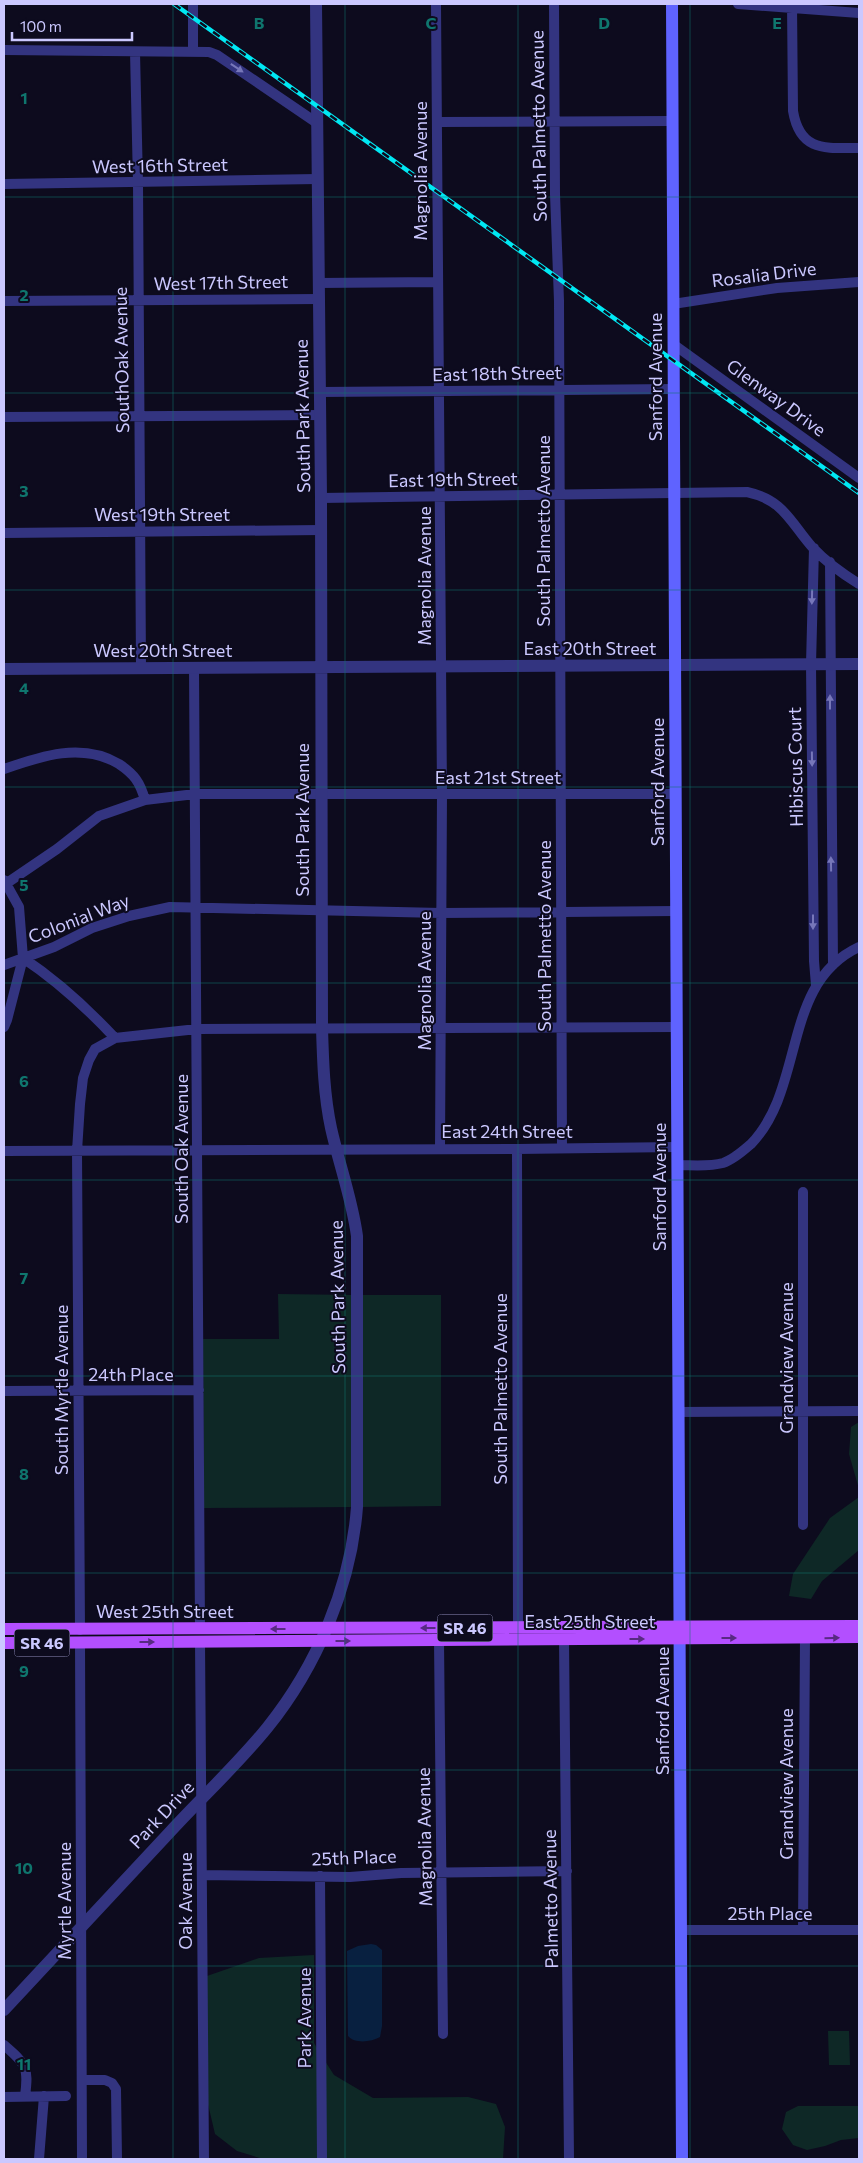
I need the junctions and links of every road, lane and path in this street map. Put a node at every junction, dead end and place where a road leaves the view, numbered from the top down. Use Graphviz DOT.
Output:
graph roads {
  1 [pos="193,4"];
  2 [pos="316,4"];
  3 [pos="436,4"];
  4 [pos="554,4"];
  5 [pos="672,4"];
  6 [pos="738,4"];
  7 [pos="792,6"];
  8 [pos="859,13"];
  9 [pos="4,50"];
  10 [pos="135,52"];
  11 [pos="193,52"];
  12 [pos="672,120"];
  13 [pos="554,121"];
  14 [pos="437,122"];
  15 [pos="317,123"];
  16 [pos="859,148"];
  17 [pos="316,179"];
  18 [pos="138,183"];
  19 [pos="4,184"];
  20 [pos="438,282"];
  21 [pos="859,282"];
  22 [pos="318,283"];
  23 [pos="318,299"];
  24 [pos="4,301"];
  25 [pos="138,301"];
  26 [pos="673,304"];
  27 [pos="673,344"];
  28 [pos="560,389"];
  29 [pos="674,389"];
  30 [pos="439,391"];
  31 [pos="320,392"];
  32 [pos="321,415"];
  33 [pos="139,416"];
  34 [pos="4,417"];
  35 [pos="859,478"];
  36 [pos="674,492"];
  37 [pos="441,495"];
  38 [pos="560,495"];
  39 [pos="321,498"];
  40 [pos="321,530"];
  41 [pos="4,532"];
  42 [pos="141,532"];
  43 [pos="814,548"];
  44 [pos="830,562"];
  45 [pos="859,584"];
  46 [pos="810,664"];
  47 [pos="830,664"];
  48 [pos="859,664"];
  49 [pos="442,666"];
  50 [pos="561,666"];
  51 [pos="675,666"];
  52 [pos="322,667"];
  53 [pos="141,668"];
  54 [pos="194,668"];
  55 [pos="4,669"];
  56 [pos="4,769"];
  57 [pos="195,794"];
  58 [pos="321,794"];
  59 [pos="442,794"];
  60 [pos="562,794"];
  61 [pos="676,794"];
  62 [pos="145,800"];
  63 [pos="5,881"];
  64 [pos="196,908"];
  65 [pos="320,910"];
  66 [pos="561,911"];
  67 [pos="676,911"];
  68 [pos="441,913"];
  69 [pos="859,947"];
  70 [pos="23,958"];
  71 [pos="4,966"];
  72 [pos="833,966"];
  73 [pos="816,985"];
  74 [pos="4,1027"];
  75 [pos="677,1027"];
  76 [pos="322,1028"];
  77 [pos="441,1028"];
  78 [pos="561,1028"];
  79 [pos="197,1029"];
  80 [pos="115,1038"];
  81 [pos="677,1146"];
  82 [pos="440,1148"];
  83 [pos="562,1148"];
  84 [pos="336,1149"];
  85 [pos="517,1149"];
  86 [pos="198,1150"];
  87 [pos="4,1151"];
  88 [pos="77,1151"];
  89 [pos="677,1165"];
  90 [pos="803,1192"];
  91 [pos="199,1390"];
  92 [pos="4,1391"];
  93 [pos="79,1391"];
  94 [pos="804,1411"];
  95 [pos="678,1412"];
  96 [pos="859,1412"];
  97 [pos="803,1525"];
  98 [pos="859,1626"];
  99 [pos="518,1628"];
  100 [pos="542,1628"];
  101 [pos="4,1629"];
  102 [pos="327,1629"];
  103 [pos="680,1633"];
  104 [pos="80,1636"];
  105 [pos="200,1636"];
  106 [pos="859,1637"];
  107 [pos="805,1638"];
  108 [pos="564,1639"];
  109 [pos="439,1640"];
  110 [pos="498,1640"];
  111 [pos="321,1641"];
  112 [pos="4,1643"];
  113 [pos="202,1797"];
  114 [pos="567,1870"];
  115 [pos="442,1872"];
  116 [pos="202,1875"];
  117 [pos="320,1876"];
  118 [pos="81,1928"];
  119 [pos="681,1930"];
  120 [pos="803,1930"];
  121 [pos="859,1930"];
  122 [pos="4,2010"];
  123 [pos="443,2034"];
  124 [pos="4,2045"];
  125 [pos="82,2080"];
  126 [pos="25,2096"];
  127 [pos="44,2096"];
  128 [pos="66,2096"];
  129 [pos="4,2097"];
  130 [pos="39,2159"];
  131 [pos="82,2159"];
  132 [pos="117,2159"];
  133 [pos="204,2159"];
  134 [pos="322,2159"];
  135 [pos="569,2159"];
  136 [pos="682,2159"];
  1 -- 11 [label="street"];
  2 -- 15 [label="street, South Park Avenue"];
  3 -- 14 [label="street, Magnolia Avenue"];
  4 -- 13 [label="street, South Palmetto Avenue"];
  5 -- 12 [label="main road, Sanford Avenue"];
  6 -- 7 [label="street"];
  7 -- 8 [label="street"];
  7 -- 16 [label="street"];
  9 -- 10 [label="street"];
  10 -- 11 [label="street"];
  10 -- 18 [label="street, SouthOak Avenue"];
  11 -- 15 [label="street, one-way"];
  12 -- 13 [label="street"];
  12 -- 26 [label="main road, Sanford Avenue"];
  13 -- 14 [label="street"];
  13 -- 28 [label="street, South Palmetto Avenue"];
  14 -- 20 [label="street, Magnolia Avenue"];
  15 -- 17 [label="street, South Park Avenue"];
  17 -- 18 [label="street, West 16th Street"];
  17 -- 22 [label="street, South Park Avenue"];
  18 -- 19 [label="street, West 16th Street"];
  18 -- 25 [label="street, SouthOak Avenue"];
  20 -- 22 [label="street"];
  20 -- 30 [label="street, Magnolia Avenue"];
  21 -- 26 [label="street, Rosalia Drive"];
  22 -- 23 [label="street, South Park Avenue"];
  23 -- 25 [label="street, West 17th Street"];
  23 -- 31 [label="street, South Park Avenue"];
  24 -- 25 [label="street, West 17th Street"];
  25 -- 33 [label="street, SouthOak Avenue"];
  26 -- 27 [label="main road, Sanford Avenue"];
  27 -- 29 [label="main road, Sanford Avenue"];
  27 -- 35 [label="street, Glenway Drive"];
  28 -- 29 [label="street, East 18th Street"];
  28 -- 30 [label="street, East 18th Street"];
  28 -- 38 [label="street, South Palmetto Avenue"];
  29 -- 36 [label="main road, Sanford Avenue"];
  30 -- 31 [label="street, East 18th Street"];
  30 -- 37 [label="street, Magnolia Avenue"];
  31 -- 32 [label="street, South Park Avenue"];
  32 -- 33 [label="street"];
  32 -- 39 [label="street, South Park Avenue"];
  33 -- 34 [label="street"];
  33 -- 42 [label="street, SouthOak Avenue"];
  36 -- 38 [label="street, East 19th Street"];
  36 -- 43 [label="street"];
  36 -- 51 [label="main road, Sanford Avenue"];
  37 -- 38 [label="street, East 19th Street"];
  37 -- 39 [label="street, East 19th Street"];
  37 -- 49 [label="street, Magnolia Avenue"];
  38 -- 50 [label="street, South Palmetto Avenue"];
  39 -- 40 [label="street, South Park Avenue"];
  40 -- 42 [label="street, West 19th Street"];
  40 -- 52 [label="street, South Park Avenue"];
  41 -- 42 [label="street, West 19th Street"];
  42 -- 53 [label="street, SouthOak Avenue"];
  43 -- 44 [label="street"];
  43 -- 46 [label="street, Hibiscus Court, one-way"];
  44 -- 45 [label="street"];
  44 -- 47 [label="street, Hibiscus Court"];
  46 -- 47 [label="street, East 20th Street"];
  46 -- 51 [label="street, East 20th Street"];
  46 -- 73 [label="street, Hibiscus Court, one-way"];
  47 -- 48 [label="street, East 20th Street"];
  72 -- 47 [label="street, Hibiscus Court, one-way"];
  49 -- 50 [label="street, East 20th Street"];
  49 -- 52 [label="street, East 20th Street"];
  49 -- 59 [label="street, Magnolia Avenue"];
  50 -- 51 [label="street, East 20th Street"];
  50 -- 60 [label="street, South Palmetto Avenue"];
  51 -- 61 [label="main road, Sanford Avenue"];
  52 -- 54 [label="street, West 20th Street"];
  52 -- 58 [label="street, South Park Avenue"];
  53 -- 54 [label="street, West 20th Street"];
  53 -- 55 [label="street, West 20th Street"];
  54 -- 57 [label="street, South Oak Avenue"];
  56 -- 62 [label="street"];
  57 -- 58 [label="street, East 21st Street"];
  57 -- 62 [label="street, East 21st Street"];
  57 -- 64 [label="street, South Oak Avenue"];
  58 -- 59 [label="street, East 21st Street"];
  58 -- 65 [label="street, South Park Avenue"];
  59 -- 60 [label="street, East 21st Street"];
  59 -- 68 [label="street, Magnolia Avenue"];
  60 -- 61 [label="street, East 21st Street"];
  60 -- 66 [label="street, South Palmetto Avenue"];
  61 -- 67 [label="main road, Sanford Avenue"];
  62 -- 63 [label="street, East 21st Street"];
  63 -- 70 [label="street"];
  64 -- 65 [label="street, Colonial Way"];
  64 -- 70 [label="street, Colonial Way"];
  64 -- 79 [label="street, South Oak Avenue"];
  65 -- 68 [label="street, Colonial Way"];
  65 -- 76 [label="street, South Park Avenue"];
  66 -- 67 [label="street, Colonial Way"];
  66 -- 68 [label="street, Colonial Way"];
  66 -- 78 [label="street, South Palmetto Avenue"];
  67 -- 75 [label="main road, Sanford Avenue"];
  68 -- 77 [label="street, Magnolia Avenue"];
  69 -- 72 [label="street"];
  70 -- 71 [label="street, Colonial Way"];
  70 -- 74 [label="street"];
  70 -- 80 [label="street"];
  72 -- 73 [label="street"];
  73 -- 89 [label="street"];
  75 -- 78 [label="street"];
  75 -- 81 [label="main road, Sanford Avenue"];
  76 -- 77 [label="street"];
  76 -- 79 [label="street"];
  76 -- 84 [label="street, South Park Avenue"];
  77 -- 78 [label="street"];
  77 -- 82 [label="street, Magnolia Avenue"];
  78 -- 83 [label="street, South Palmetto Avenue"];
  79 -- 80 [label="street"];
  79 -- 86 [label="street, South Oak Avenue"];
  80 -- 88 [label="street, South Myrtle Avenue"];
  81 -- 83 [label="street, East 24th Street"];
  81 -- 89 [label="main road, Sanford Avenue"];
  82 -- 84 [label="street, East 24th Street"];
  82 -- 85 [label="street, East 24th Street"];
  83 -- 85 [label="street, East 24th Street"];
  84 -- 86 [label="street, East 24th Street"];
  84 -- 102 [label="street, South Park Avenue"];
  85 -- 99 [label="street, South Palmetto Avenue"];
  86 -- 88 [label="street, East 24th Street"];
  86 -- 91 [label="street, South Oak Avenue"];
  87 -- 88 [label="street, East 24th Street"];
  88 -- 93 [label="street, South Myrtle Avenue"];
  89 -- 95 [label="main road, Sanford Avenue"];
  90 -- 94 [label="street, Grandview Avenue"];
  91 -- 93 [label="street, 24th Place"];
  91 -- 105 [label="street, South Oak Avenue"];
  92 -- 93 [label="street, 24th Place"];
  93 -- 104 [label="street, South Myrtle Avenue"];
  94 -- 95 [label="street"];
  94 -- 96 [label="street"];
  94 -- 97 [label="street, Grandview Avenue"];
  95 -- 103 [label="main road, Sanford Avenue"];
  98 -- 103 [label="main road, East 25th Street / SR 46"];
  99 -- 100 [label="main road, East 25th Street / SR 46"];
  99 -- 102 [label="main road, East 25th Street / SR 46, one-way"];
  100 -- 103 [label="main road, East 25th Street / SR 46"];
  100 -- 110 [label="main road"];
  101 -- 104 [label="main road, West 25th Street / SR 46"];
  102 -- 105 [label="main road, West 25th Street / SR 46, one-way"];
  102 -- 111 [label="street, Park Drive"];
  103 -- 107 [label="main road, East 25th Street / SR 46, one-way"];
  108 -- 103 [label="main road, East 25th Street / SR 46, one-way"];
  103 -- 119 [label="main road, Sanford Avenue"];
  104 -- 105 [label="main road, West 25th Street / SR 46, one-way"];
  104 -- 105 [label="main road, West 25th Street / SR 46"];
  104 -- 112 [label="main road, West 25th Street / SR 46"];
  104 -- 118 [label="street, Myrtle Avenue"];
  105 -- 111 [label="main road, West 25th Street / SR 46"];
  105 -- 113 [label="street, Oak Avenue"];
  107 -- 106 [label="main road, East 25th Street / SR 46, one-way"];
  107 -- 120 [label="street, Grandview Avenue"];
  108 -- 110 [label="main road, East 25th Street / SR 46"];
  108 -- 114 [label="street, Palmetto Avenue"];
  109 -- 110 [label="main road, East 25th Street / SR 46"];
  111 -- 109 [label="main road, East 25th Street / SR 46, one-way"];
  109 -- 115 [label="street, Magnolia Avenue"];
  111 -- 113 [label="street, Park Drive"];
  113 -- 116 [label="street, Oak Avenue"];
  113 -- 118 [label="street, Park Drive"];
  114 -- 115 [label="street, 25th Place"];
  114 -- 135 [label="street, Palmetto Avenue"];
  115 -- 117 [label="street, 25th Place"];
  115 -- 123 [label="street, Magnolia Avenue"];
  116 -- 117 [label="street, 25th Place"];
  116 -- 133 [label="street, Oak Avenue"];
  117 -- 134 [label="street, Park Avenue"];
  118 -- 122 [label="street, Park Drive"];
  118 -- 125 [label="street, Myrtle Avenue"];
  119 -- 120 [label="street, 25th Place"];
  119 -- 136 [label="main road, Sanford Avenue"];
  120 -- 121 [label="street, 25th Place"];
  124 -- 126 [label="street"];
  125 -- 131 [label="street, Myrtle Avenue"];
  125 -- 132 [label="street"];
  126 -- 127 [label="street"];
  126 -- 129 [label="street"];
  127 -- 128 [label="street"];
  127 -- 130 [label="street"];
}
